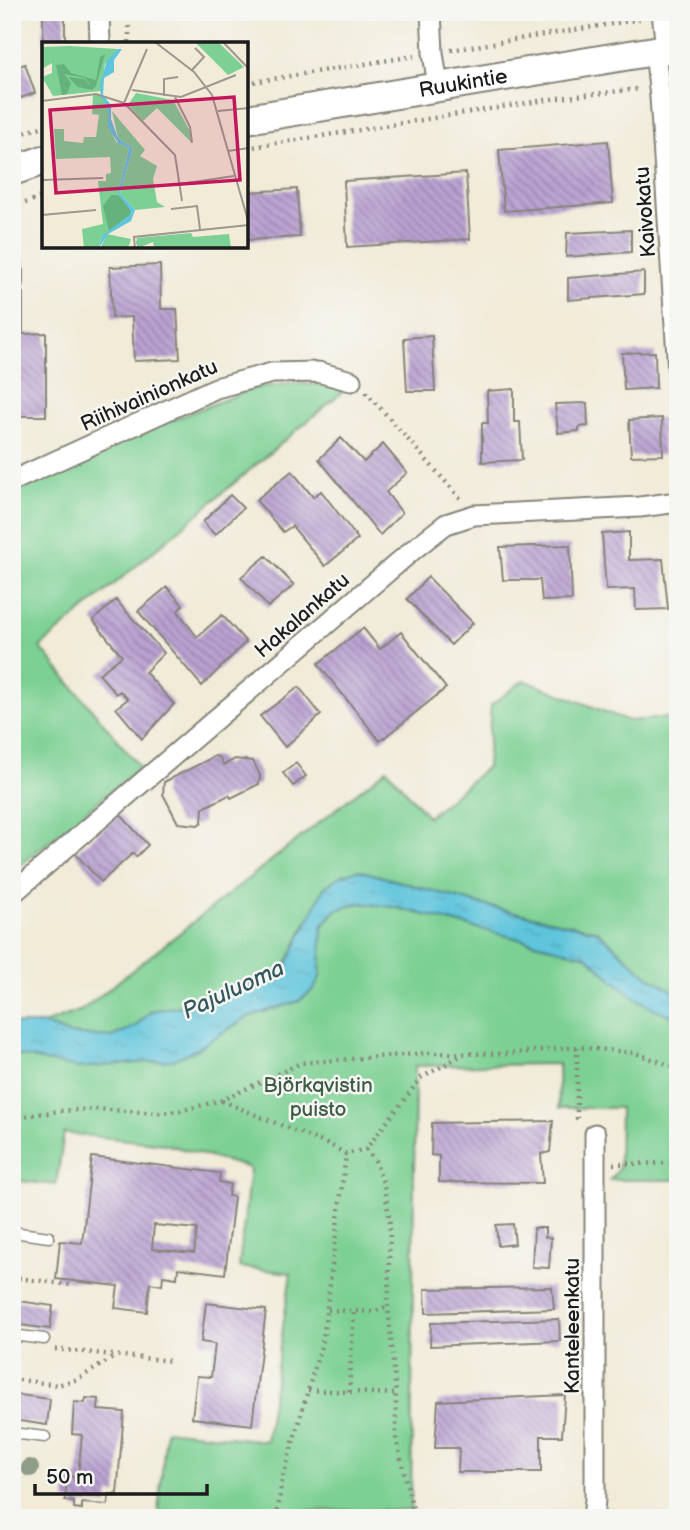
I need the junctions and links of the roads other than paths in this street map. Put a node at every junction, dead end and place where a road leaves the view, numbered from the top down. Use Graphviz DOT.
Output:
graph roads {
  1 [pos="99,12"];
  2 [pos="431,12"];
  3 [pos="662,14"];
  4 [pos="100,42"];
  5 [pos="666,49"];
  6 [pos="438,86"];
  7 [pos="248,119"];
  8 [pos="42,161"];
  9 [pos="12,171"];
  10 [pos="678,370"];
  11 [pos="351,381"];
  12 [pos="12,481"];
  13 [pos="678,502"];
  14 [pos="12,894"];
  15 [pos="595,1134"];
  16 [pos="12,1232"];
  17 [pos="49,1237"];
  18 [pos="12,1335"];
  19 [pos="44,1339"];
  20 [pos="12,1433"];
  21 [pos="45,1437"];
  22 [pos="593,1518"];
  1 -- 4 [label="street"];
  2 -- 6 [label="street"];
  3 -- 5 [label="street, Kaivokatu"];
  5 -- 6 [label="street, Ruukintie"];
  5 -- 10 [label="street, Kaivokatu"];
  6 -- 7 [label="street, Ruukintie"];
  8 -- 9 [label="street"];
  11 -- 12 [label="street, Riihivainionkatu"];
  13 -- 14 [label="street, Hakalankatu"];
  15 -- 22 [label="street, Kanteleenkatu"];
  16 -- 17 [label="lane"];
  18 -- 19 [label="lane"];
  20 -- 21 [label="lane"];
}
